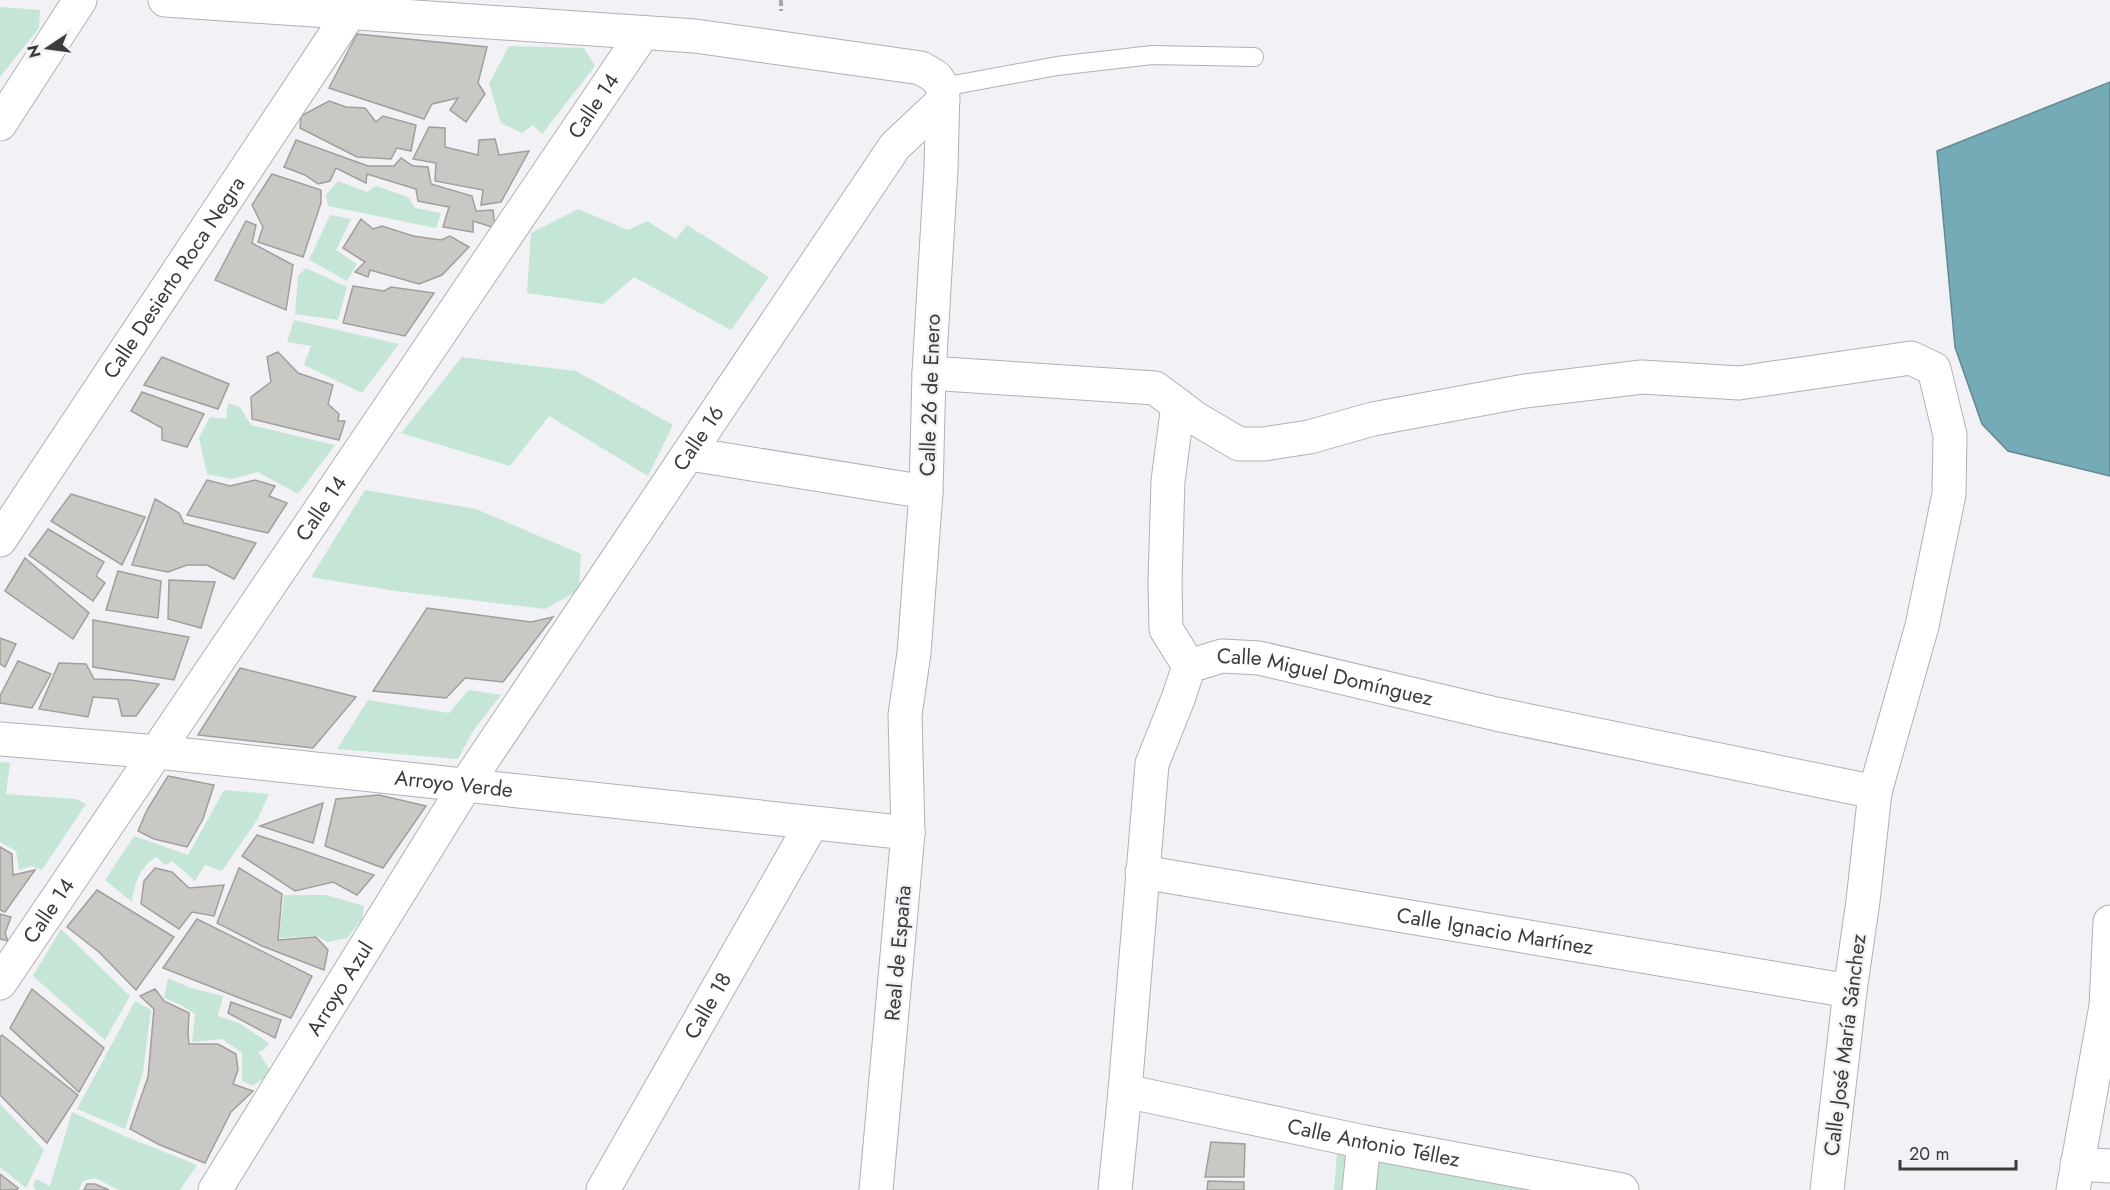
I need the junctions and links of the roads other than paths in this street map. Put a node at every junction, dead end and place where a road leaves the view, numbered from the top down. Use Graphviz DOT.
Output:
graph roads {
  1 [pos="80,0"];
  2 [pos="165,0"];
  3 [pos="349,14"];
  4 [pos="643,33"];
  5 [pos="1254,57"];
  6 [pos="940,88"];
  7 [pos="0,124"];
  8 [pos="929,373"];
  9 [pos="1178,405"];
  10 [pos="690,454"];
  11 [pos="926,492"];
  12 [pos="0,540"];
  13 [pos="1189,666"];
  14 [pos="905,715"];
  15 [pos="0,739"];
  16 [pos="158,752"];
  17 [pos="465,786"];
  18 [pos="1875,792"];
  19 [pos="812,823"];
  20 [pos="908,833"];
  21 [pos="1142,872"];
  22 [pos="2110,922"];
  23 [pos="0,983"];
  24 [pos="1850,991"];
  25 [pos="2108,1006"];
  26 [pos="1125,1091"];
  27 [pos="1364,1142"];
  28 [pos="2110,1166"];
  29 [pos="2075,1177"];
  30 [pos="1602,1188"];
  31 [pos="215,1190"];
  32 [pos="603,1190"];
  33 [pos="876,1190"];
  34 [pos="1114,1190"];
  35 [pos="1359,1190"];
  36 [pos="1827,1190"];
  1 -- 7 [label="street"];
  2 -- 3 [label="street"];
  3 -- 4 [label="street"];
  3 -- 12 [label="street, Calle Desierto Roca Negra"];
  4 -- 6 [label="street"];
  4 -- 16 [label="street, Calle 14"];
  5 -- 6 [label="lane"];
  6 -- 8 [label="street, Calle 26 de Enero"];
  6 -- 10 [label="street, Calle 16"];
  8 -- 9 [label="street"];
  8 -- 11 [label="street, Calle 26 de Enero"];
  9 -- 13 [label="street"];
  9 -- 18 [label="street"];
  10 -- 11 [label="street"];
  10 -- 17 [label="street, Calle 16"];
  11 -- 14 [label="street, Calle 26 de Enero"];
  13 -- 18 [label="street, Calle Miguel Domínguez"];
  13 -- 21 [label="street, Calle Miguel Domínguez"];
  14 -- 20 [label="street, Real de España"];
  15 -- 16 [label="street, Arroyo Verde"];
  16 -- 17 [label="street, Arroyo Verde"];
  16 -- 23 [label="street, Calle 14"];
  17 -- 19 [label="street, Arroyo Verde"];
  17 -- 31 [label="street, Arroyo Azul"];
  18 -- 24 [label="street, Calle José María Sánchez"];
  19 -- 20 [label="street, Arroyo Verde"];
  19 -- 32 [label="street, Calle 18"];
  20 -- 33 [label="street, Real de España"];
  21 -- 24 [label="street, Calle Ignacio Martínez"];
  21 -- 26 [label="street, Calle Miguel Domínguez"];
  22 -- 25 [label="street"];
  24 -- 36 [label="street, Calle José María Sánchez"];
  25 -- 29 [label="street"];
  26 -- 27 [label="street, Calle Antonio Téllez"];
  26 -- 34 [label="street, Calle Miguel Domínguez"];
  27 -- 30 [label="street, Calle Antonio Téllez"];
  27 -- 35 [label="street"];
  28 -- 29 [label="street"];
}
